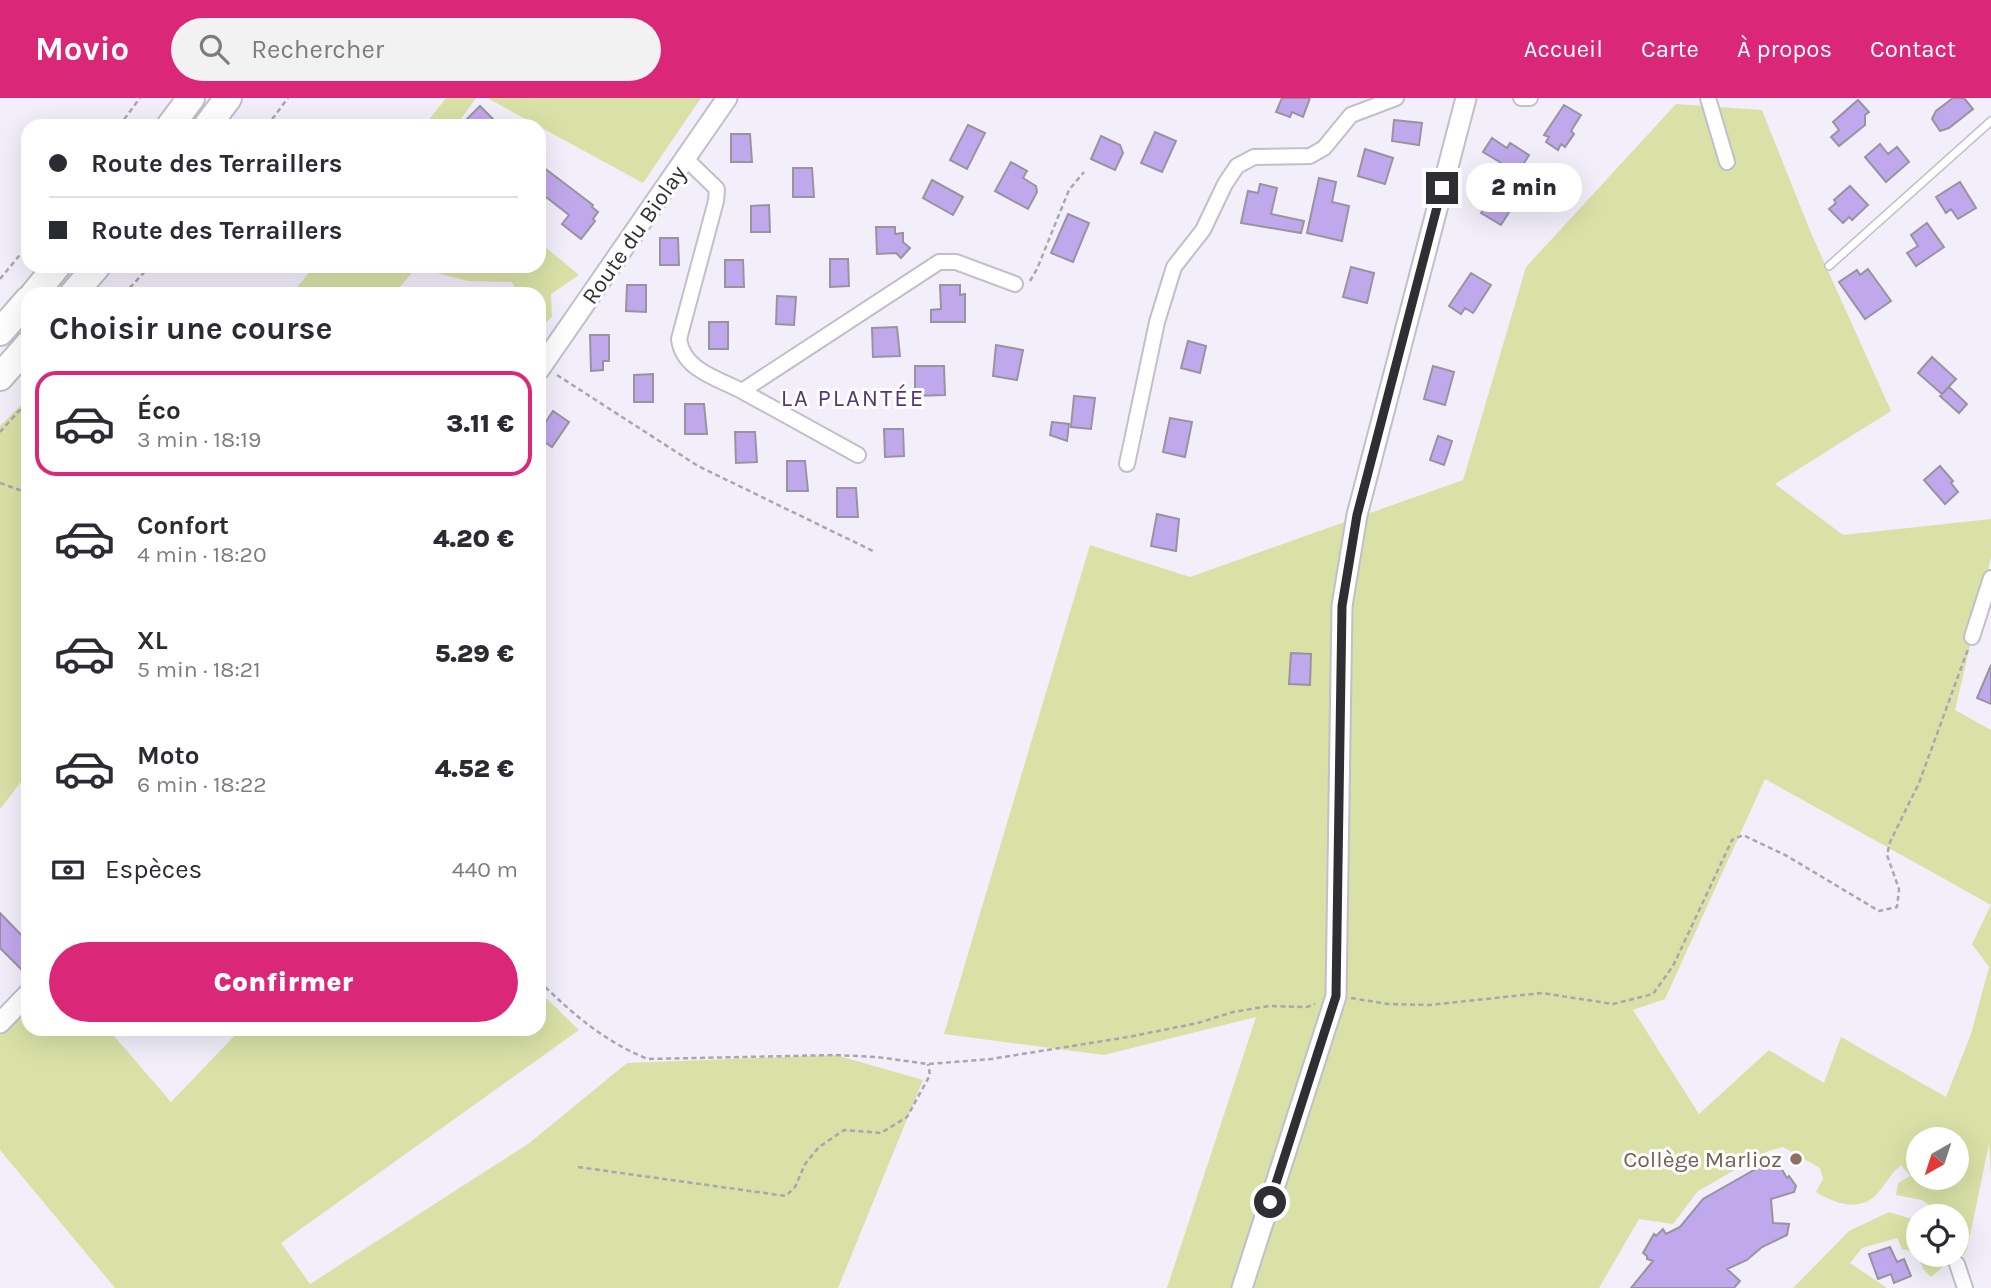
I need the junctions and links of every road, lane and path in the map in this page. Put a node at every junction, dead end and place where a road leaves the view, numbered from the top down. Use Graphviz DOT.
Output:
graph roads {
  1 [pos="139,98"];
  2 [pos="191,98"];
  3 [pos="228,98"];
  4 [pos="288,98"];
  5 [pos="727,98"];
  6 [pos="1396,98"];
  7 [pos="1466,98"];
  8 [pos="1521,98"];
  9 [pos="1530,98"];
  10 [pos="1708,98"];
  11 [pos="124,119"];
  12 [pos="175,119"];
  13 [pos="212,119"];
  14 [pos="272,119"];
  15 [pos="1991,121"];
  16 [pos="687,159"];
  17 [pos="1727,162"];
  18 [pos="1084,172"];
  19 [pos="21,254"];
  20 [pos="1829,266"];
  21 [pos="51,273"];
  22 [pos="91,273"];
  23 [pos="143,273"];
  24 [pos="0,279"];
  25 [pos="1015,284"];
  26 [pos="39,287"];
  27 [pos="79,287"];
  28 [pos="130,287"];
  29 [pos="21,308"];
  30 [pos="0,332"];
  31 [pos="21,353"];
  32 [pos="546,361"];
  33 [pos="546,371"];
  34 [pos="0,377"];
  35 [pos="742,390"];
  36 [pos="21,409"];
  37 [pos="0,432"];
  38 [pos="858,455"];
  39 [pos="1127,464"];
  40 [pos="0,483"];
  41 [pos="21,490"];
  42 [pos="875,552"];
  43 [pos="1991,578"];
  44 [pos="1972,637"];
  45 [pos="21,1001"];
  46 [pos="0,1023"];
  47 [pos="928,1064"];
  48 [pos="579,1167"];
  49 [pos="1958,1267"];
  50 [pos="1242,1288"];
  51 [pos="1965,1288"];
  1 -- 11 [label="path"];
  2 -- 12 [label="highway"];
  3 -- 13 [label="highway"];
  4 -- 14 [label="path"];
  5 -- 16 [label="street, Route du Biolay"];
  6 -- 39 [label="street"];
  7 -- 50 [label="street"];
  8 -- 9 [label="street"];
  10 -- 17 [label="street"];
  15 -- 20 [label="lane"];
  16 -- 32 [label="street, Route du Biolay"];
  16 -- 35 [label="street"];
  18 -- 25 [label="path"];
  19 -- 24 [label="path"];
  21 -- 26 [label="highway"];
  22 -- 27 [label="highway"];
  23 -- 28 [label="path"];
  25 -- 35 [label="street"];
  29 -- 30 [label="highway"];
  31 -- 34 [label="highway"];
  33 -- 42 [label="path"];
  35 -- 38 [label="street"];
  36 -- 37 [label="path"];
  40 -- 41 [label="path"];
  43 -- 44 [label="street"];
  45 -- 46 [label="street"];
  47 -- 48 [label="path"];
  49 -- 51 [label="street"];
}
